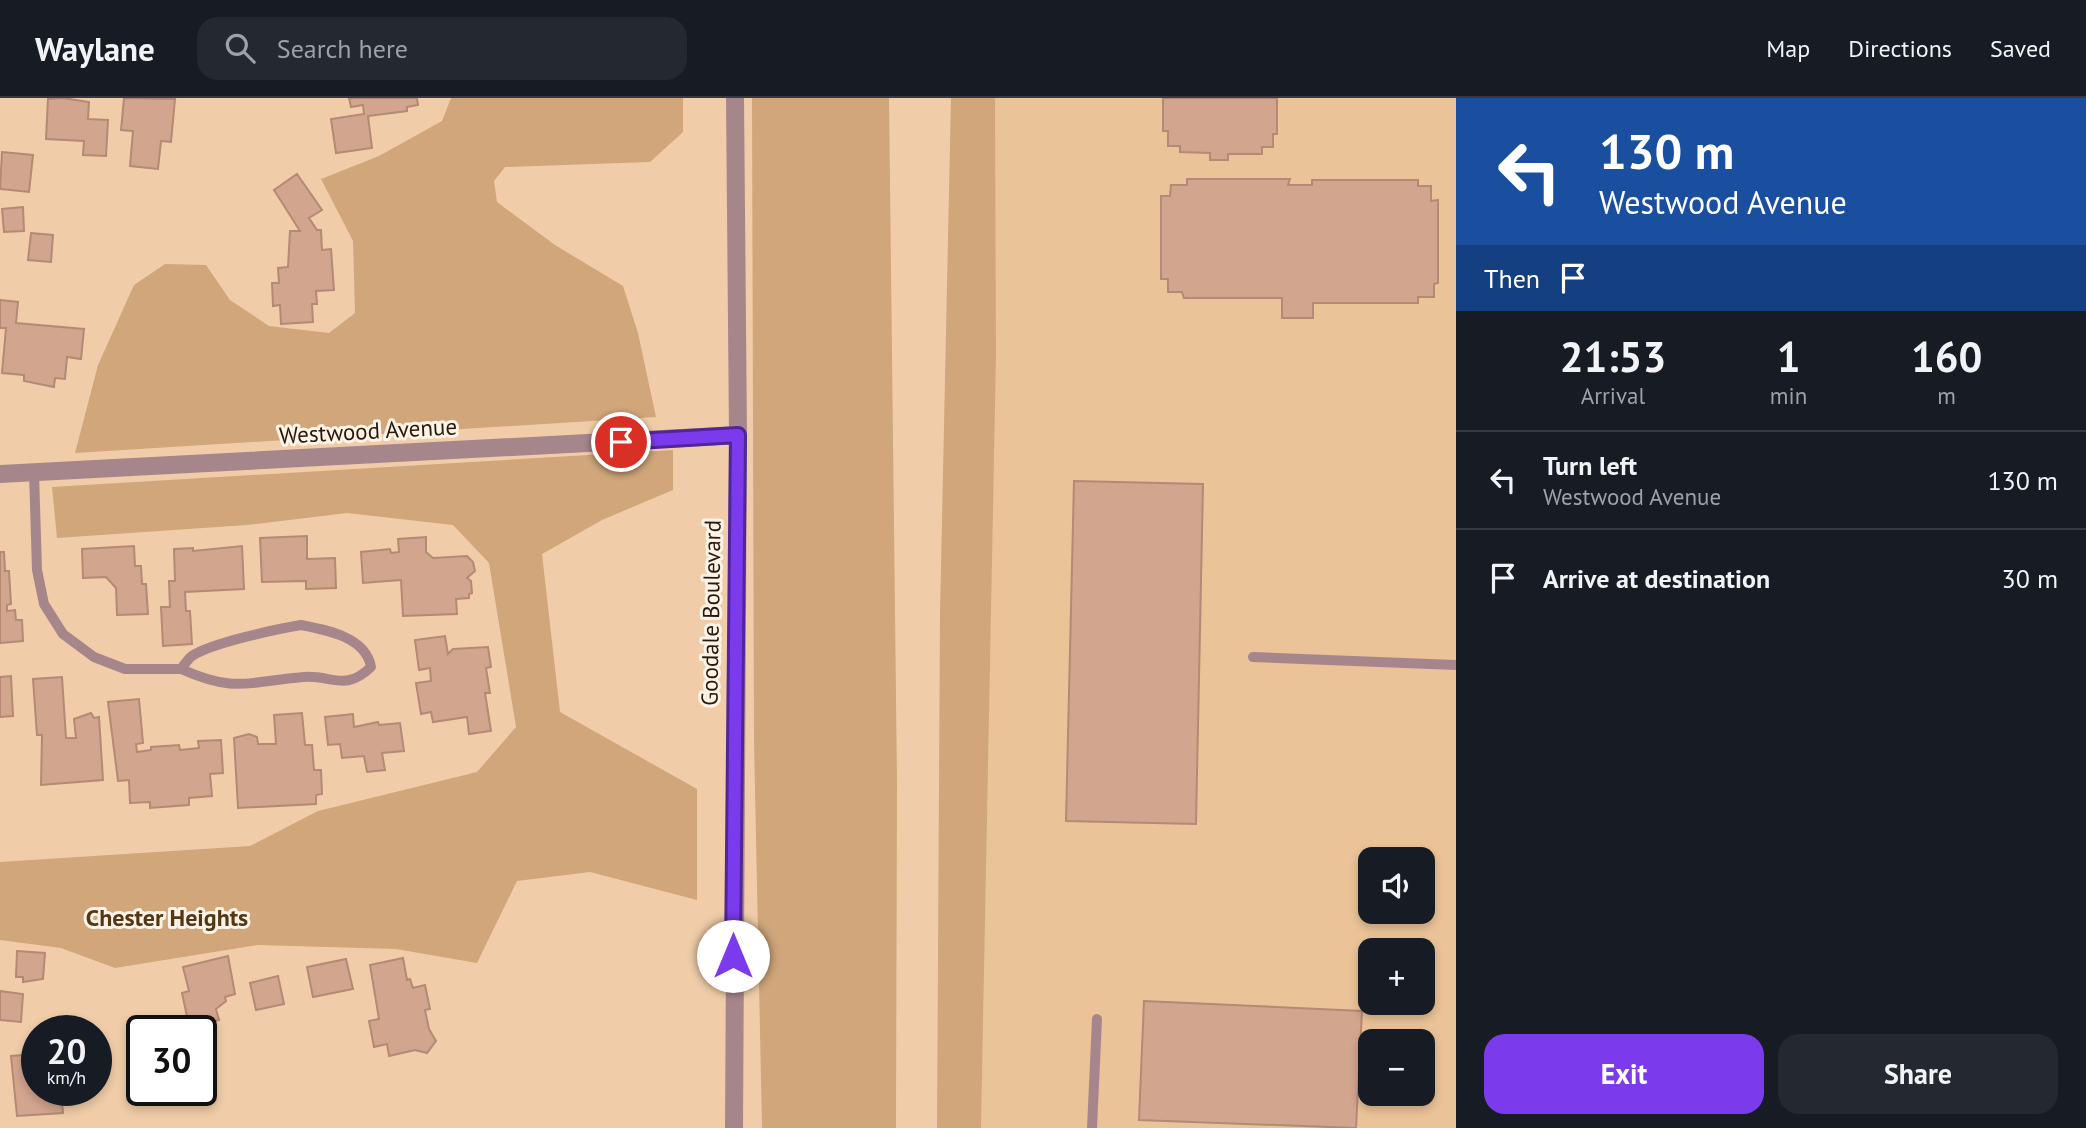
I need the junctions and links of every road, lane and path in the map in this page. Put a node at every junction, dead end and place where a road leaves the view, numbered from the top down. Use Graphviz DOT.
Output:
graph roads {
  1 [pos="735,98"];
  2 [pos="738,435"];
  3 [pos="34,472"];
  4 [pos="0,474"];
  5 [pos="1253,657"];
  6 [pos="1456,665"];
  7 [pos="181,669"];
  8 [pos="1097,1018"];
  9 [pos="734,1128"];
  10 [pos="1092,1128"];
  1 -- 2 [label="street, Goodale Boulevard"];
  2 -- 3 [label="street, Westwood Avenue"];
  2 -- 9 [label="street, Goodale Boulevard"];
  3 -- 4 [label="street, Westwood Avenue"];
  3 -- 7 [label="lane"];
  5 -- 6 [label="lane"];
  7 -- 7 [label="lane"];
  8 -- 10 [label="lane"];
}
